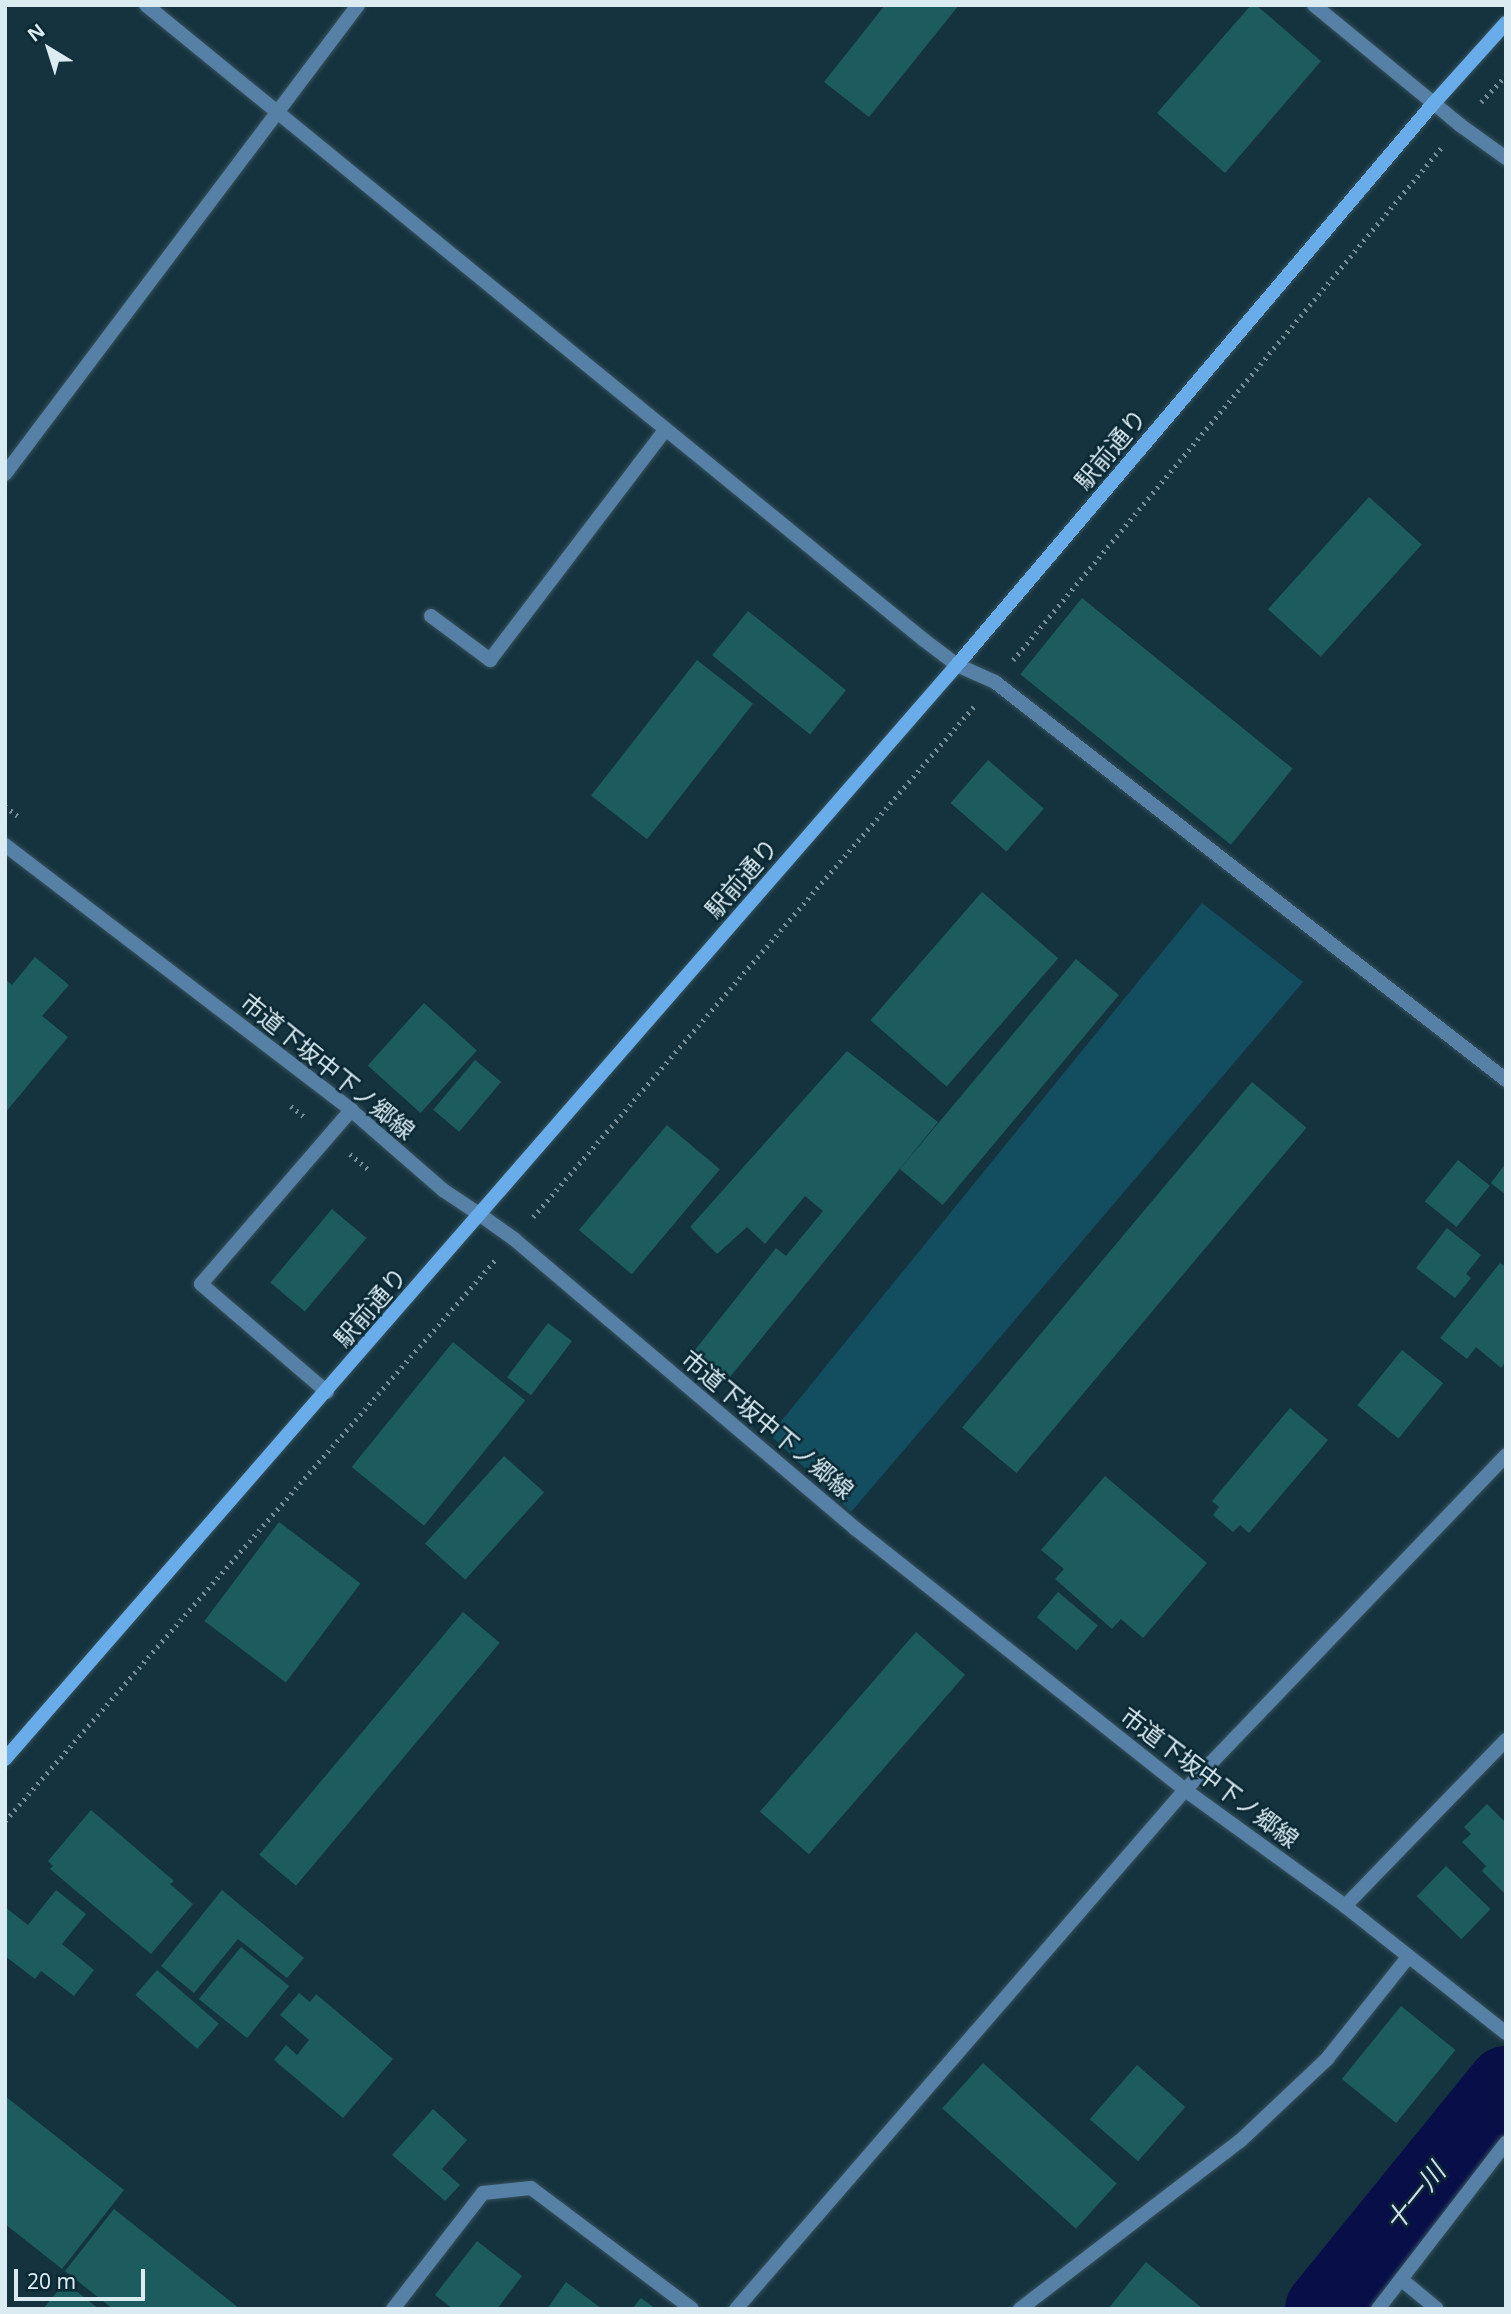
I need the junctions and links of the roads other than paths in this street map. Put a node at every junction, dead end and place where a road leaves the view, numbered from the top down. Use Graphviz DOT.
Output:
graph roads {
  1 [pos="146,5"];
  2 [pos="358,5"];
  3 [pos="1314,5"];
  4 [pos="1506,23"];
  5 [pos="1433,104"];
  6 [pos="277,112"];
  7 [pos="1506,158"];
  8 [pos="665,430"];
  9 [pos="5,474"];
  10 [pos="430,616"];
  11 [pos="957,665"];
  12 [pos="5,845"];
  13 [pos="1506,1080"];
  14 [pos="351,1110"];
  15 [pos="479,1214"];
  16 [pos="327,1392"];
  17 [pos="1506,1455"];
  18 [pos="1506,1740"];
  19 [pos="7,1753"];
  20 [pos="1185,1790"];
  21 [pos="1345,1906"];
  22 [pos="1408,1957"];
  23 [pos="1506,2033"];
  24 [pos="1506,2143"];
  25 [pos="1402,2280"];
  26 [pos="394,2309"];
  27 [pos="692,2309"];
  28 [pos="736,2309"];
  29 [pos="1020,2309"];
  30 [pos="1378,2309"];
  31 [pos="1437,2309"];
  1 -- 6 [label="street"];
  2 -- 6 [label="street"];
  3 -- 5 [label="street"];
  4 -- 5 [label="main road, 駅前通り"];
  5 -- 7 [label="street"];
  5 -- 11 [label="main road, 駅前通り"];
  6 -- 8 [label="street"];
  6 -- 9 [label="street"];
  8 -- 10 [label="street"];
  8 -- 11 [label="street"];
  11 -- 13 [label="street"];
  11 -- 15 [label="main road, 駅前通り"];
  12 -- 14 [label="street, 市道下坂中下ノ郷線"];
  14 -- 15 [label="street, 市道下坂中下ノ郷線"];
  14 -- 16 [label="street"];
  15 -- 16 [label="main road, 駅前通り"];
  15 -- 20 [label="street, 市道下坂中下ノ郷線"];
  16 -- 19 [label="main road, 駅前通り"];
  17 -- 20 [label="street"];
  18 -- 21 [label="street"];
  20 -- 21 [label="street, 市道下坂中下ノ郷線"];
  20 -- 28 [label="street"];
  21 -- 22 [label="street, 市道下坂中下ノ郷線"];
  22 -- 23 [label="street, 市道下坂中下ノ郷線"];
  22 -- 29 [label="street"];
  24 -- 25 [label="street"];
  25 -- 30 [label="street"];
  25 -- 31 [label="street"];
  26 -- 27 [label="street"];
}
